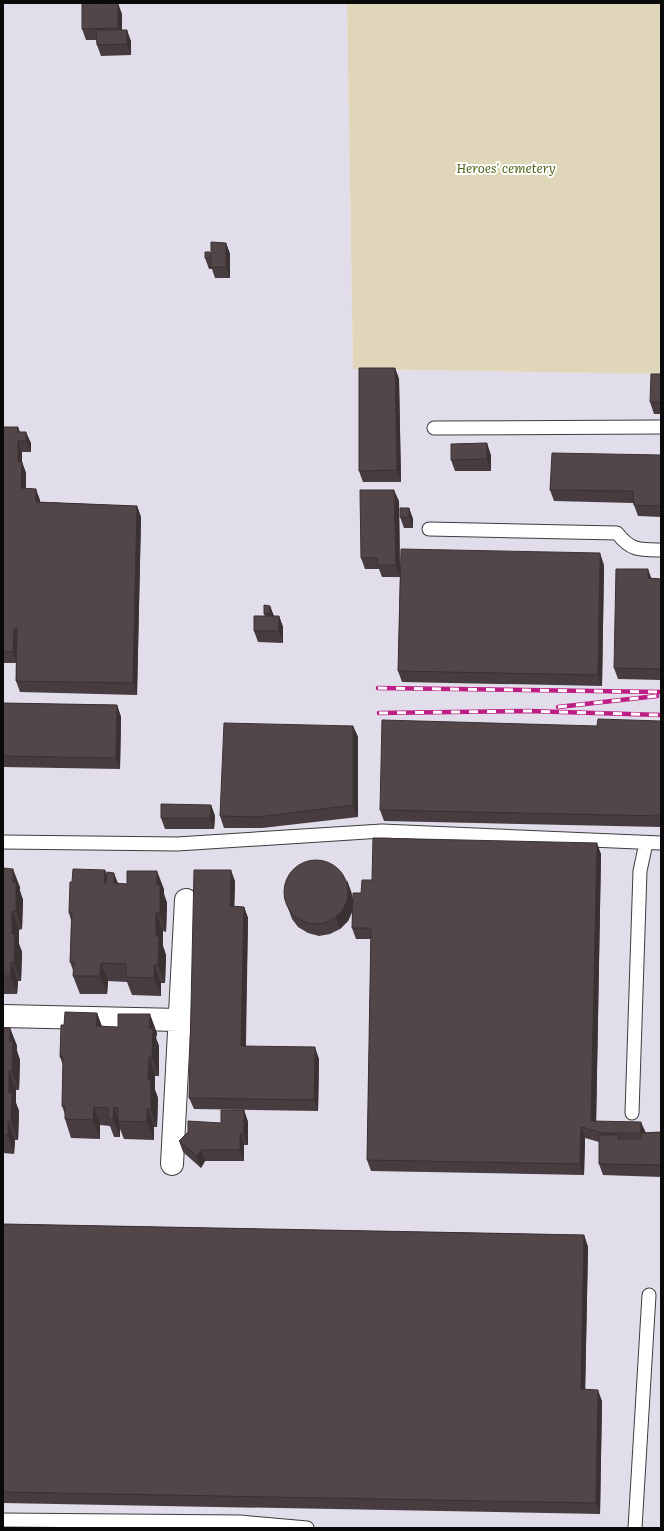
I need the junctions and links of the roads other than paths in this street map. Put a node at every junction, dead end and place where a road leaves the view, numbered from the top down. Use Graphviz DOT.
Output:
graph roads {
  1 [pos="661,427"];
  2 [pos="434,428"];
  3 [pos="429,529"];
  4 [pos="661,550"];
  5 [pos="3,842"];
  6 [pos="646,843"];
  7 [pos="661,843"];
  8 [pos="186,900"];
  9 [pos="3,1016"];
  10 [pos="179,1020"];
  11 [pos="632,1113"];
  12 [pos="172,1164"];
  13 [pos="649,1295"];
  14 [pos="3,1520"];
  15 [pos="307,1528"];
  16 [pos="635,1528"];
  1 -- 2 [label="lane"];
  3 -- 4 [label="lane"];
  5 -- 6 [label="lane"];
  6 -- 7 [label="lane"];
  6 -- 11 [label="lane"];
  8 -- 10 [label="street"];
  9 -- 10 [label="street"];
  10 -- 12 [label="street"];
  13 -- 16 [label="lane"];
  14 -- 15 [label="lane"];
}
